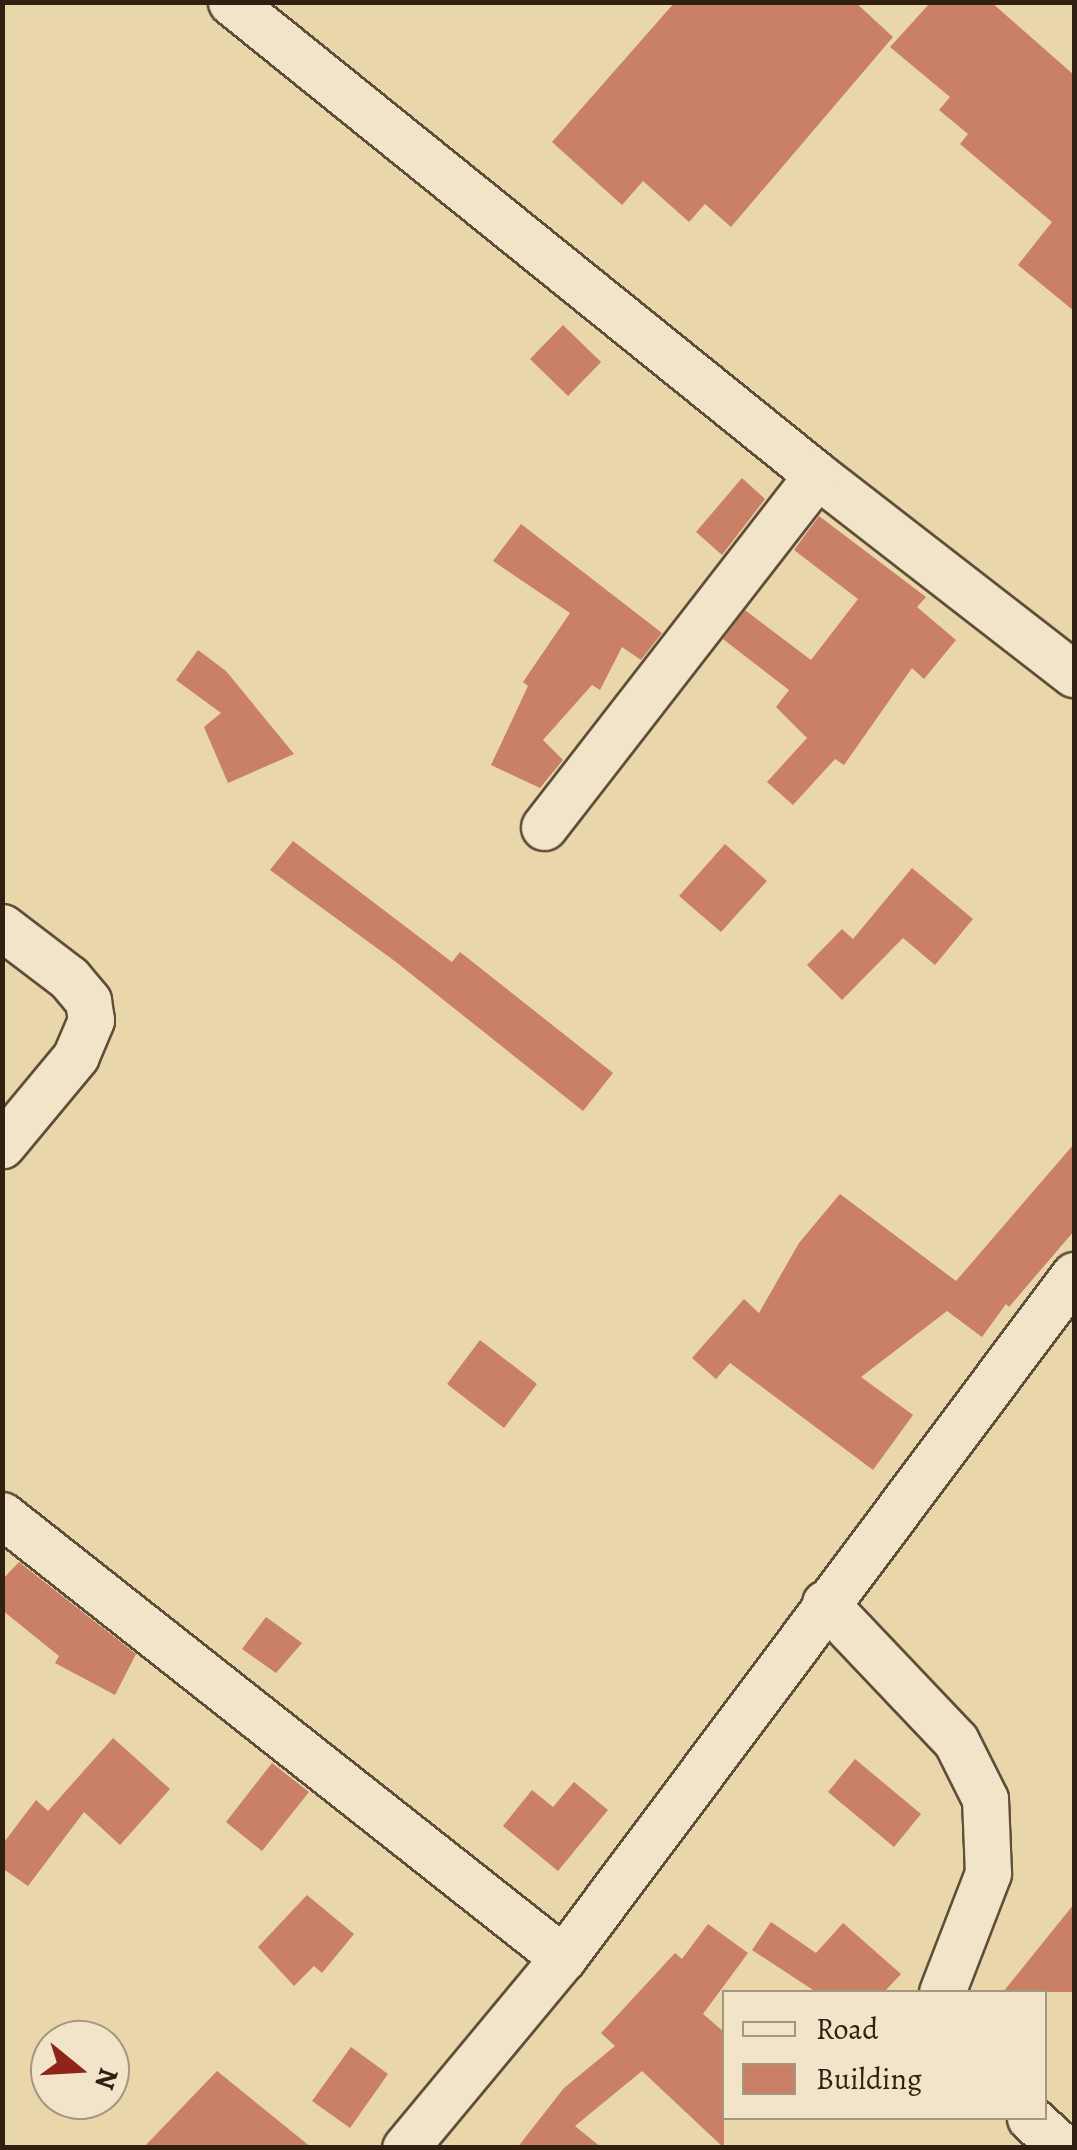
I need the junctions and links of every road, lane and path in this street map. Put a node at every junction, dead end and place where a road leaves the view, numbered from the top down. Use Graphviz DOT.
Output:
graph roads {
  1 [pos="231,2"];
  2 [pos="817,475"];
  3 [pos="1074,674"];
  4 [pos="544,827"];
  5 [pos="2,927"];
  6 [pos="2,1145"];
  7 [pos="1074,1275"];
  8 [pos="2,1515"];
  9 [pos="825,1602"];
  10 [pos="563,1958"];
  11 [pos="943,1990"];
  12 [pos="1032,2120"];
  13 [pos="405,2148"];
  14 [pos="1063,2148"];
  1 -- 2 [label="street"];
  2 -- 3 [label="street"];
  2 -- 4 [label="street"];
  5 -- 6 [label="street"];
  7 -- 9 [label="street"];
  8 -- 10 [label="street"];
  9 -- 10 [label="street"];
  9 -- 11 [label="street"];
  10 -- 13 [label="street"];
  12 -- 14 [label="street"];
}
